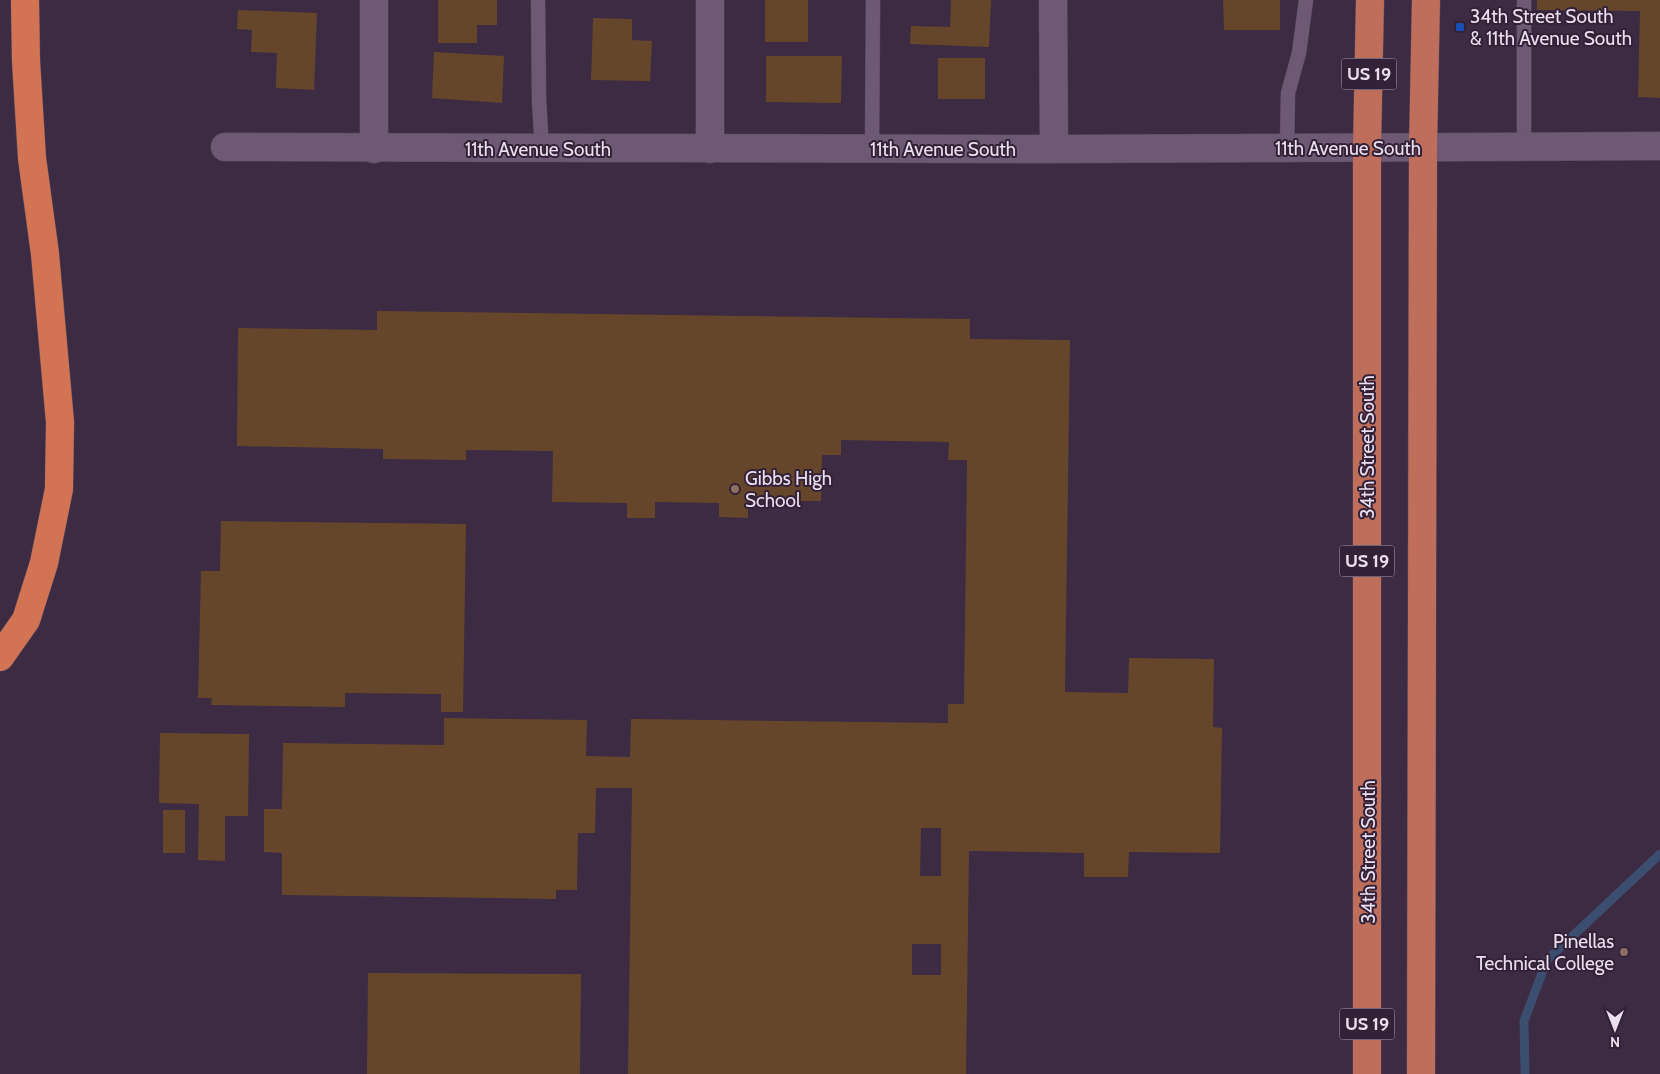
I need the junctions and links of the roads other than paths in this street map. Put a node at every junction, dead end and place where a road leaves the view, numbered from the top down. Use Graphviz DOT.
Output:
graph roads {
  1 [pos="25,0"];
  2 [pos="374,0"];
  3 [pos="538,0"];
  4 [pos="710,0"];
  5 [pos="873,0"];
  6 [pos="1053,0"];
  7 [pos="1306,0"];
  8 [pos="1370,0"];
  9 [pos="1426,0"];
  10 [pos="1524,0"];
  11 [pos="1660,146"];
  12 [pos="1524,147"];
  13 [pos="225,148"];
  14 [pos="1287,148"];
  15 [pos="1367,148"];
  16 [pos="1423,148"];
  17 [pos="374,149"];
  18 [pos="542,149"];
  19 [pos="710,149"];
  20 [pos="872,149"];
  21 [pos="1054,149"];
  22 [pos="0,656"];
  23 [pos="1367,1074"];
  24 [pos="1421,1074"];
  1 -- 22 [label="highway"];
  2 -- 17 [label="street"];
  3 -- 18 [label="lane"];
  4 -- 19 [label="street"];
  5 -- 20 [label="lane"];
  6 -- 21 [label="street"];
  7 -- 14 [label="lane"];
  8 -- 15 [label="highway, 34th Street South / US 19"];
  9 -- 16 [label="highway, US 19"];
  10 -- 12 [label="lane"];
  11 -- 12 [label="street, 11th Avenue South"];
  12 -- 16 [label="street, 11th Avenue South"];
  13 -- 17 [label="street, 11th Avenue South"];
  14 -- 15 [label="street, 11th Avenue South"];
  14 -- 21 [label="street, 11th Avenue South"];
  15 -- 16 [label="street, 11th Avenue South"];
  15 -- 23 [label="highway, 34th Street South / US 19"];
  16 -- 24 [label="highway, US 19"];
  17 -- 18 [label="street, 11th Avenue South"];
  18 -- 19 [label="street, 11th Avenue South"];
  19 -- 20 [label="street, 11th Avenue South"];
  20 -- 21 [label="street, 11th Avenue South"];
}
